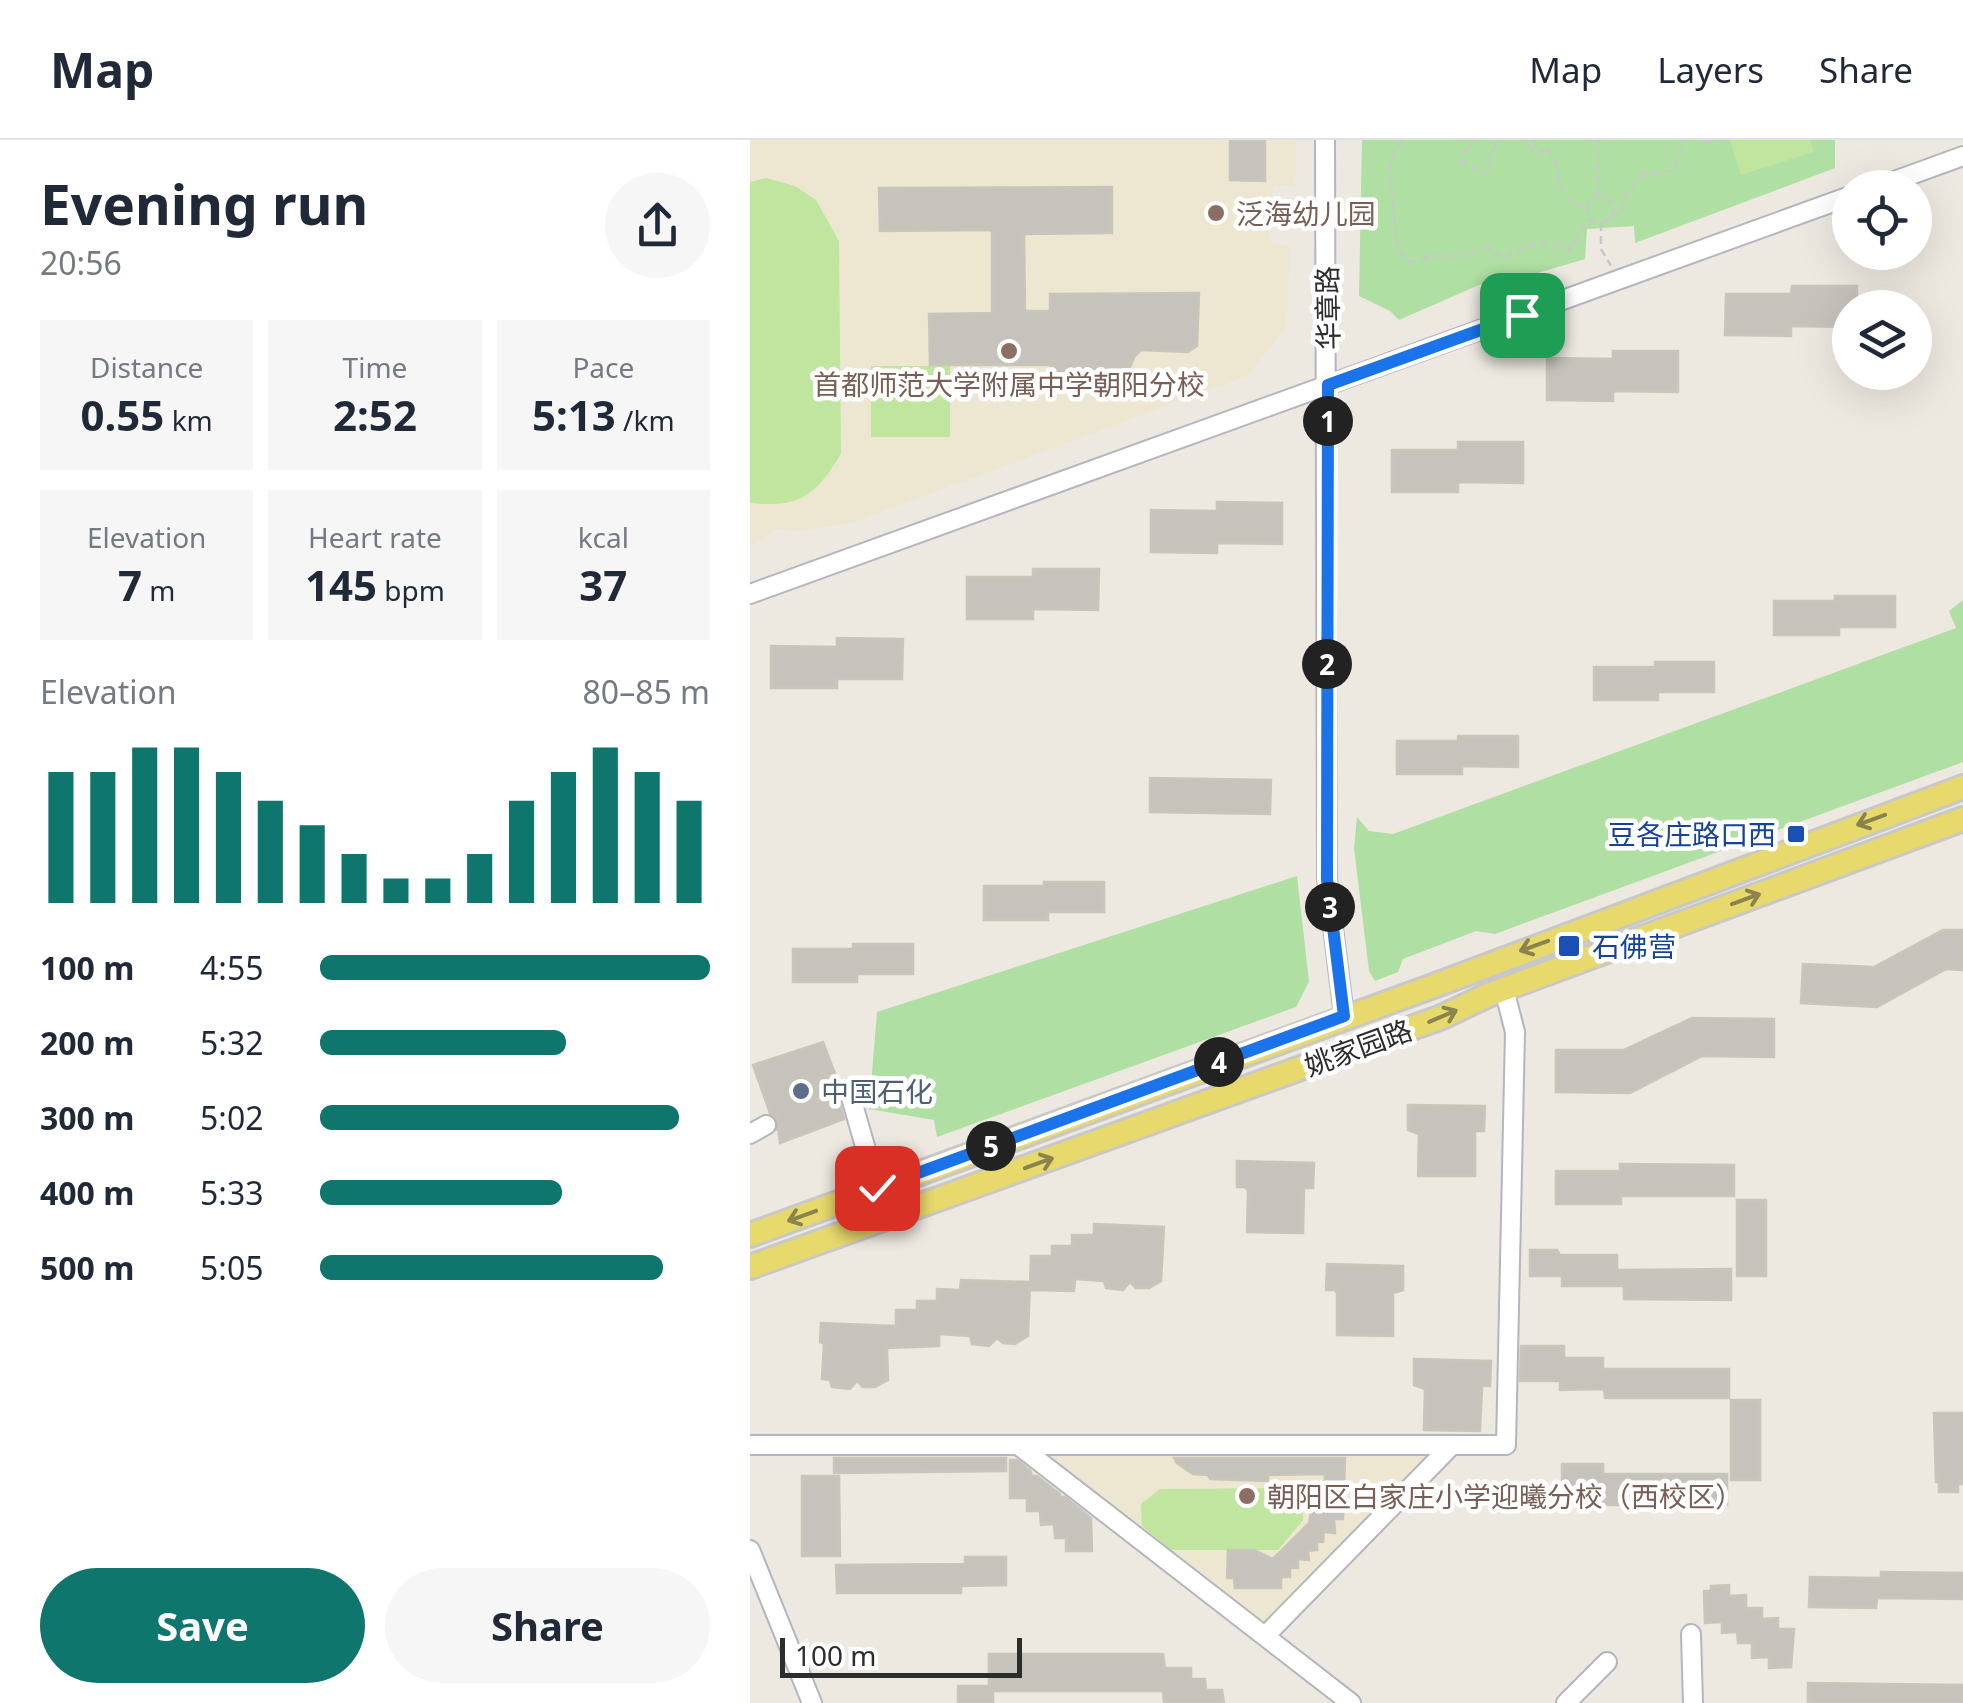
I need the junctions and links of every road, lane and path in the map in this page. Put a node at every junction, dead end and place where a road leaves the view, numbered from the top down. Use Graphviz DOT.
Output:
graph roads {
  1 [pos="1326,140"];
  2 [pos="1402,140"];
  3 [pos="1472,140"];
  4 [pos="1500,140"];
  5 [pos="1533,140"];
  6 [pos="1598,140"];
  7 [pos="1683,140"];
  8 [pos="1704,140"];
  9 [pos="1718,140"];
  10 [pos="1963,156"];
  11 [pos="1924,170"];
  12 [pos="1598,197"];
  13 [pos="1832,203"];
  14 [pos="1587,209"];
  15 [pos="1611,217"];
  16 [pos="1589,218"];
  17 [pos="1601,223"];
  18 [pos="1620,280"];
  19 [pos="1328,385"];
  20 [pos="750,594"];
  21 [pos="1963,787"];
  22 [pos="1963,820"];
  23 [pos="1504,989"];
  24 [pos="1344,1016"];
  25 [pos="850,1094"];
  26 [pos="877,1188"];
  27 [pos="750,1235"];
  28 [pos="750,1267"];
  29 [pos="750,1445"];
  30 [pos="1017,1445"];
  31 [pos="1452,1445"];
  32 [pos="750,1550"];
  33 [pos="1691,1634"];
  34 [pos="1264,1636"];
  35 [pos="1607,1662"];
  36 [pos="812,1703"];
  37 [pos="1350,1703"];
  38 [pos="1566,1703"];
  39 [pos="1692,1703"];
  1 -- 19 [label="street, 华章路"];
  2 -- 16 [label="path"];
  3 -- 4 [label="path"];
  5 -- 14 [label="path"];
  6 -- 12 [label="path"];
  7 -- 15 [label="path"];
  8 -- 9 [label="path"];
  10 -- 11 [label="street"];
  12 -- 14 [label="path"];
  12 -- 15 [label="path"];
  13 -- 18 [label="street"];
  14 -- 16 [label="path"];
  15 -- 17 [label="path"];
  16 -- 17 [label="path"];
  17 -- 18 [label="path"];
  18 -- 19 [label="street"];
  19 -- 20 [label="street"];
  19 -- 24 [label="street, 华章路"];
  21 -- 24 [label="main road, 姚家园路, one-way"];
  23 -- 22 [label="main road, 姚家园路, one-way"];
  28 -- 23 [label="main road, 姚家园路, one-way"];
  23 -- 31 [label="street"];
  24 -- 26 [label="main road, 姚家园路"];
  25 -- 26 [label="street"];
  26 -- 27 [label="main road, 姚家园路, one-way"];
  29 -- 30 [label="street"];
  30 -- 31 [label="street"];
  30 -- 34 [label="street"];
  31 -- 34 [label="street"];
  32 -- 36 [label="street"];
  33 -- 39 [label="street"];
  34 -- 37 [label="street"];
  35 -- 38 [label="street"];
}
